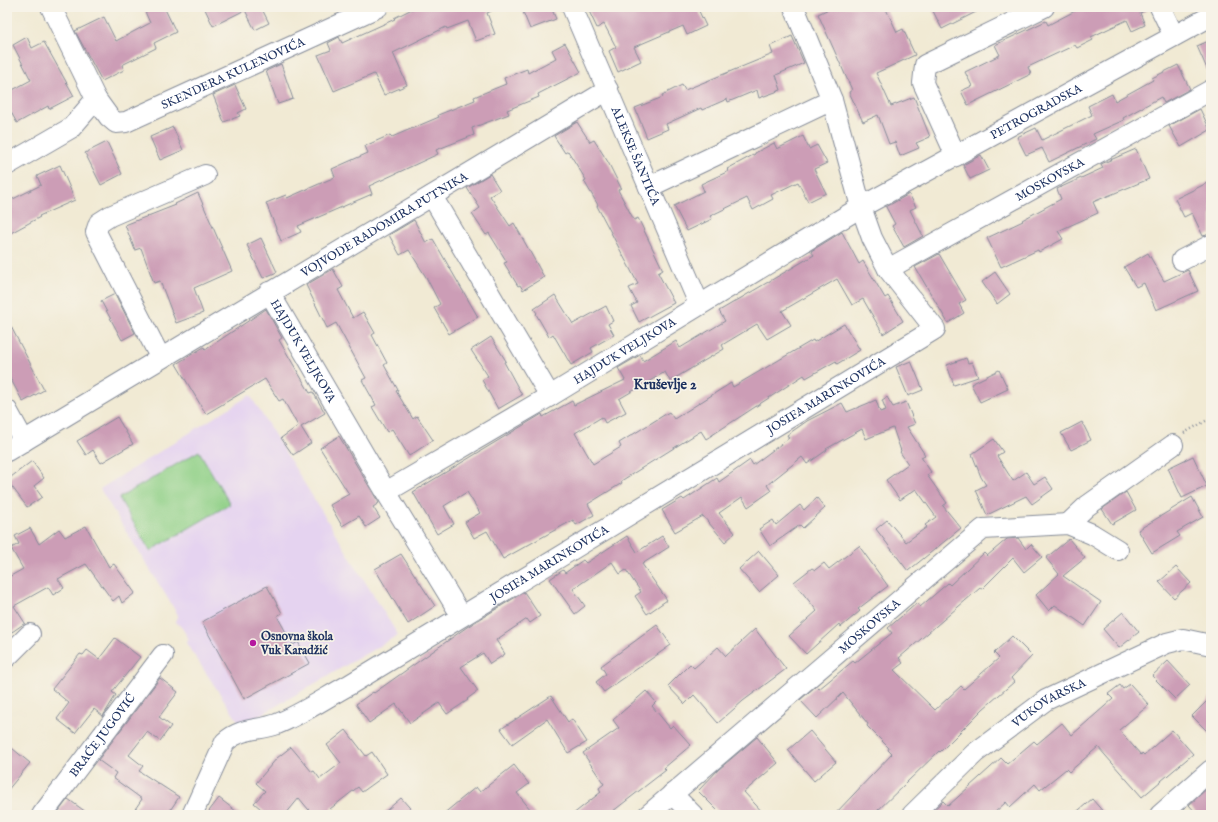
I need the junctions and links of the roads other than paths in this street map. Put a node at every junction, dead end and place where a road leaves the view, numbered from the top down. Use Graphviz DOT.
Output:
graph roads {
  1 [pos="51,7"];
  2 [pos="378,7"];
  3 [pos="572,7"];
  4 [pos="794,7"];
  5 [pos="1044,7"];
  6 [pos="1160,7"];
  7 [pos="1211,16"];
  8 [pos="1174,36"];
  9 [pos="608,90"];
  10 [pos="1211,90"];
  11 [pos="96,98"];
  12 [pos="832,100"];
  13 [pos="956,156"];
  14 [pos="7,165"];
  15 [pos="205,175"];
  16 [pos="649,187"];
  17 [pos="432,196"];
  18 [pos="861,207"];
  19 [pos="1211,245"];
  20 [pos="1182,260"];
  21 [pos="888,269"];
  22 [pos="269,292"];
  23 [pos="699,304"];
  24 [pos="160,357"];
  25 [pos="550,396"];
  26 [pos="7,410"];
  27 [pos="1173,445"];
  28 [pos="15,446"];
  29 [pos="386,492"];
  30 [pos="1068,524"];
  31 [pos="1118,550"];
  32 [pos="461,615"];
  33 [pos="30,634"];
  34 [pos="1211,645"];
  35 [pos="163,655"];
  36 [pos="7,657"];
  37 [pos="1211,770"];
  38 [pos="672,794"];
  39 [pos="42,815"];
  40 [pos="192,815"];
  41 [pos="648,815"];
  42 [pos="693,815"];
  43 [pos="912,815"];
  44 [pos="1160,815"];
  1 -- 11 [label="street"];
  2 -- 11 [label="street, SKENDERA KULENOVIĆA"];
  3 -- 9 [label="street, ALEKSE ŠANTIĆA"];
  4 -- 12 [label="street"];
  5 -- 13 [label="street"];
  6 -- 8 [label="street"];
  7 -- 8 [label="street, PETROGRADSKA"];
  8 -- 13 [label="street, PETROGRADSKA"];
  9 -- 16 [label="street, ALEKSE ŠANTIĆA"];
  9 -- 17 [label="street, VOJVODE RADOMIRA PUTNIKA"];
  10 -- 21 [label="street, MOSKOVSKA"];
  11 -- 14 [label="street"];
  12 -- 16 [label="street"];
  12 -- 18 [label="street"];
  13 -- 18 [label="street, PETROGRADSKA"];
  15 -- 24 [label="street"];
  16 -- 23 [label="street, ALEKSE ŠANTIĆA"];
  17 -- 22 [label="street, VOJVODE RADOMIRA PUTNIKA"];
  17 -- 25 [label="street"];
  18 -- 21 [label="street"];
  18 -- 23 [label="street, HAJDUK VELJKOVA"];
  19 -- 20 [label="street"];
  21 -- 32 [label="street, JOSIFA MARINKOVIĆA"];
  22 -- 24 [label="street, VOJVODE RADOMIRA PUTNIKA"];
  22 -- 29 [label="street, HAJDUK VELJKOVA"];
  23 -- 25 [label="street, HAJDUK VELJKOVA"];
  24 -- 28 [label="street, VOJVODE RADOMIRA PUTNIKA"];
  25 -- 29 [label="street, HAJDUK VELJKOVA"];
  26 -- 28 [label="street, VOJVODE RADOMIRA PUTNIKA"];
  27 -- 30 [label="street"];
  29 -- 32 [label="street, HAJDUK VELJKOVA"];
  30 -- 31 [label="street, MOSKOVSKA"];
  30 -- 38 [label="street, MOSKOVSKA"];
  32 -- 40 [label="street, JOSIFA MARINKOVIĆA"];
  33 -- 36 [label="street"];
  34 -- 43 [label="street, VUKOVARSKA"];
  35 -- 39 [label="street, BRAĆE JUGOVIĆ"];
  37 -- 44 [label="street"];
  38 -- 41 [label="street, MOSKOVSKA"];
  38 -- 42 [label="street"];
}
